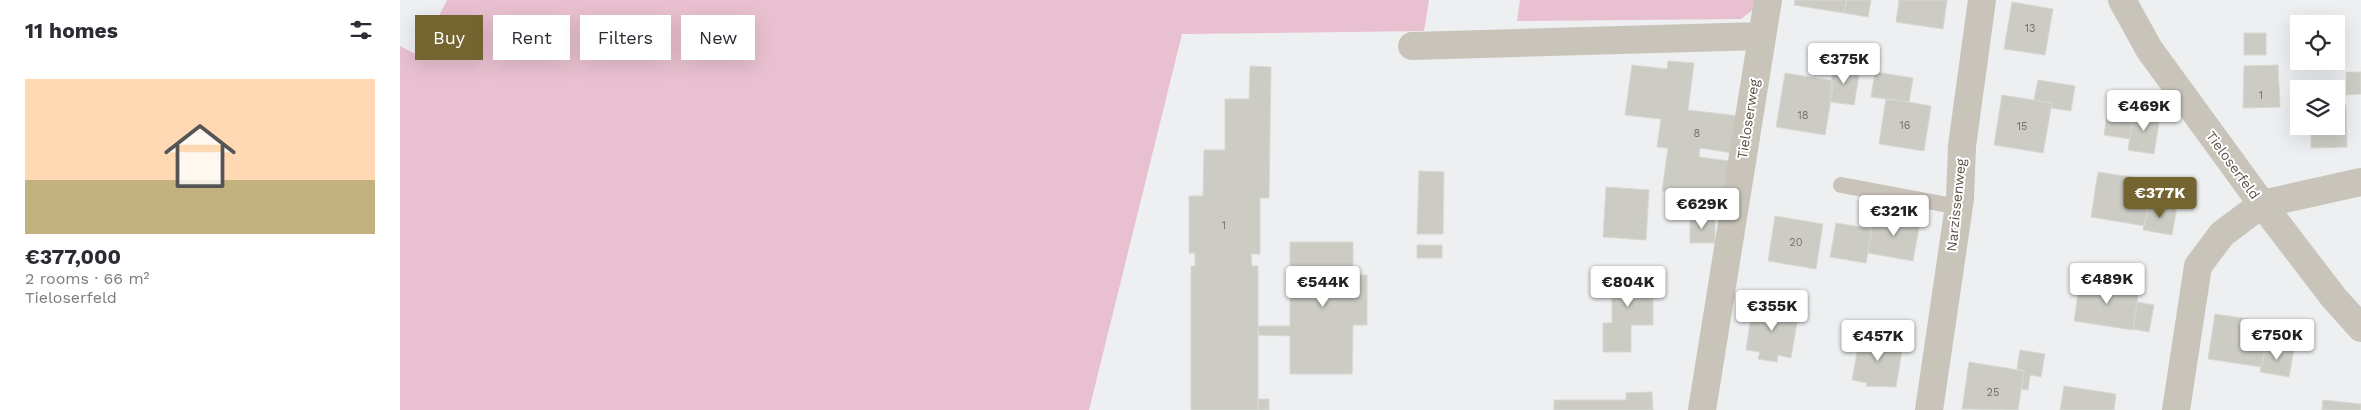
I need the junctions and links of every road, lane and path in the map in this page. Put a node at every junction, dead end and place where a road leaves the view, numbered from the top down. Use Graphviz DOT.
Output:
graph roads {
  1 [pos="1768,0"];
  2 [pos="1982,0"];
  3 [pos="2122,0"];
  4 [pos="1761,36"];
  5 [pos="1412,46"];
  6 [pos="2361,182"];
  7 [pos="1841,185"];
  8 [pos="2262,204"];
  9 [pos="1959,207"];
  10 [pos="2361,328"];
  11 [pos="1702,410"];
  12 [pos="1929,410"];
  13 [pos="2176,410"];
  1 -- 4 [label="street, Tieloserweg"];
  2 -- 9 [label="street, Narzissenweg"];
  3 -- 8 [label="street, Tieloserfeld"];
  4 -- 5 [label="street"];
  4 -- 11 [label="street, Tieloserweg"];
  6 -- 8 [label="street"];
  7 -- 9 [label="lane"];
  8 -- 10 [label="street, Tieloserfeld"];
  8 -- 13 [label="street, Tieloserfeld"];
  9 -- 12 [label="street, Narzissenweg"];
}
